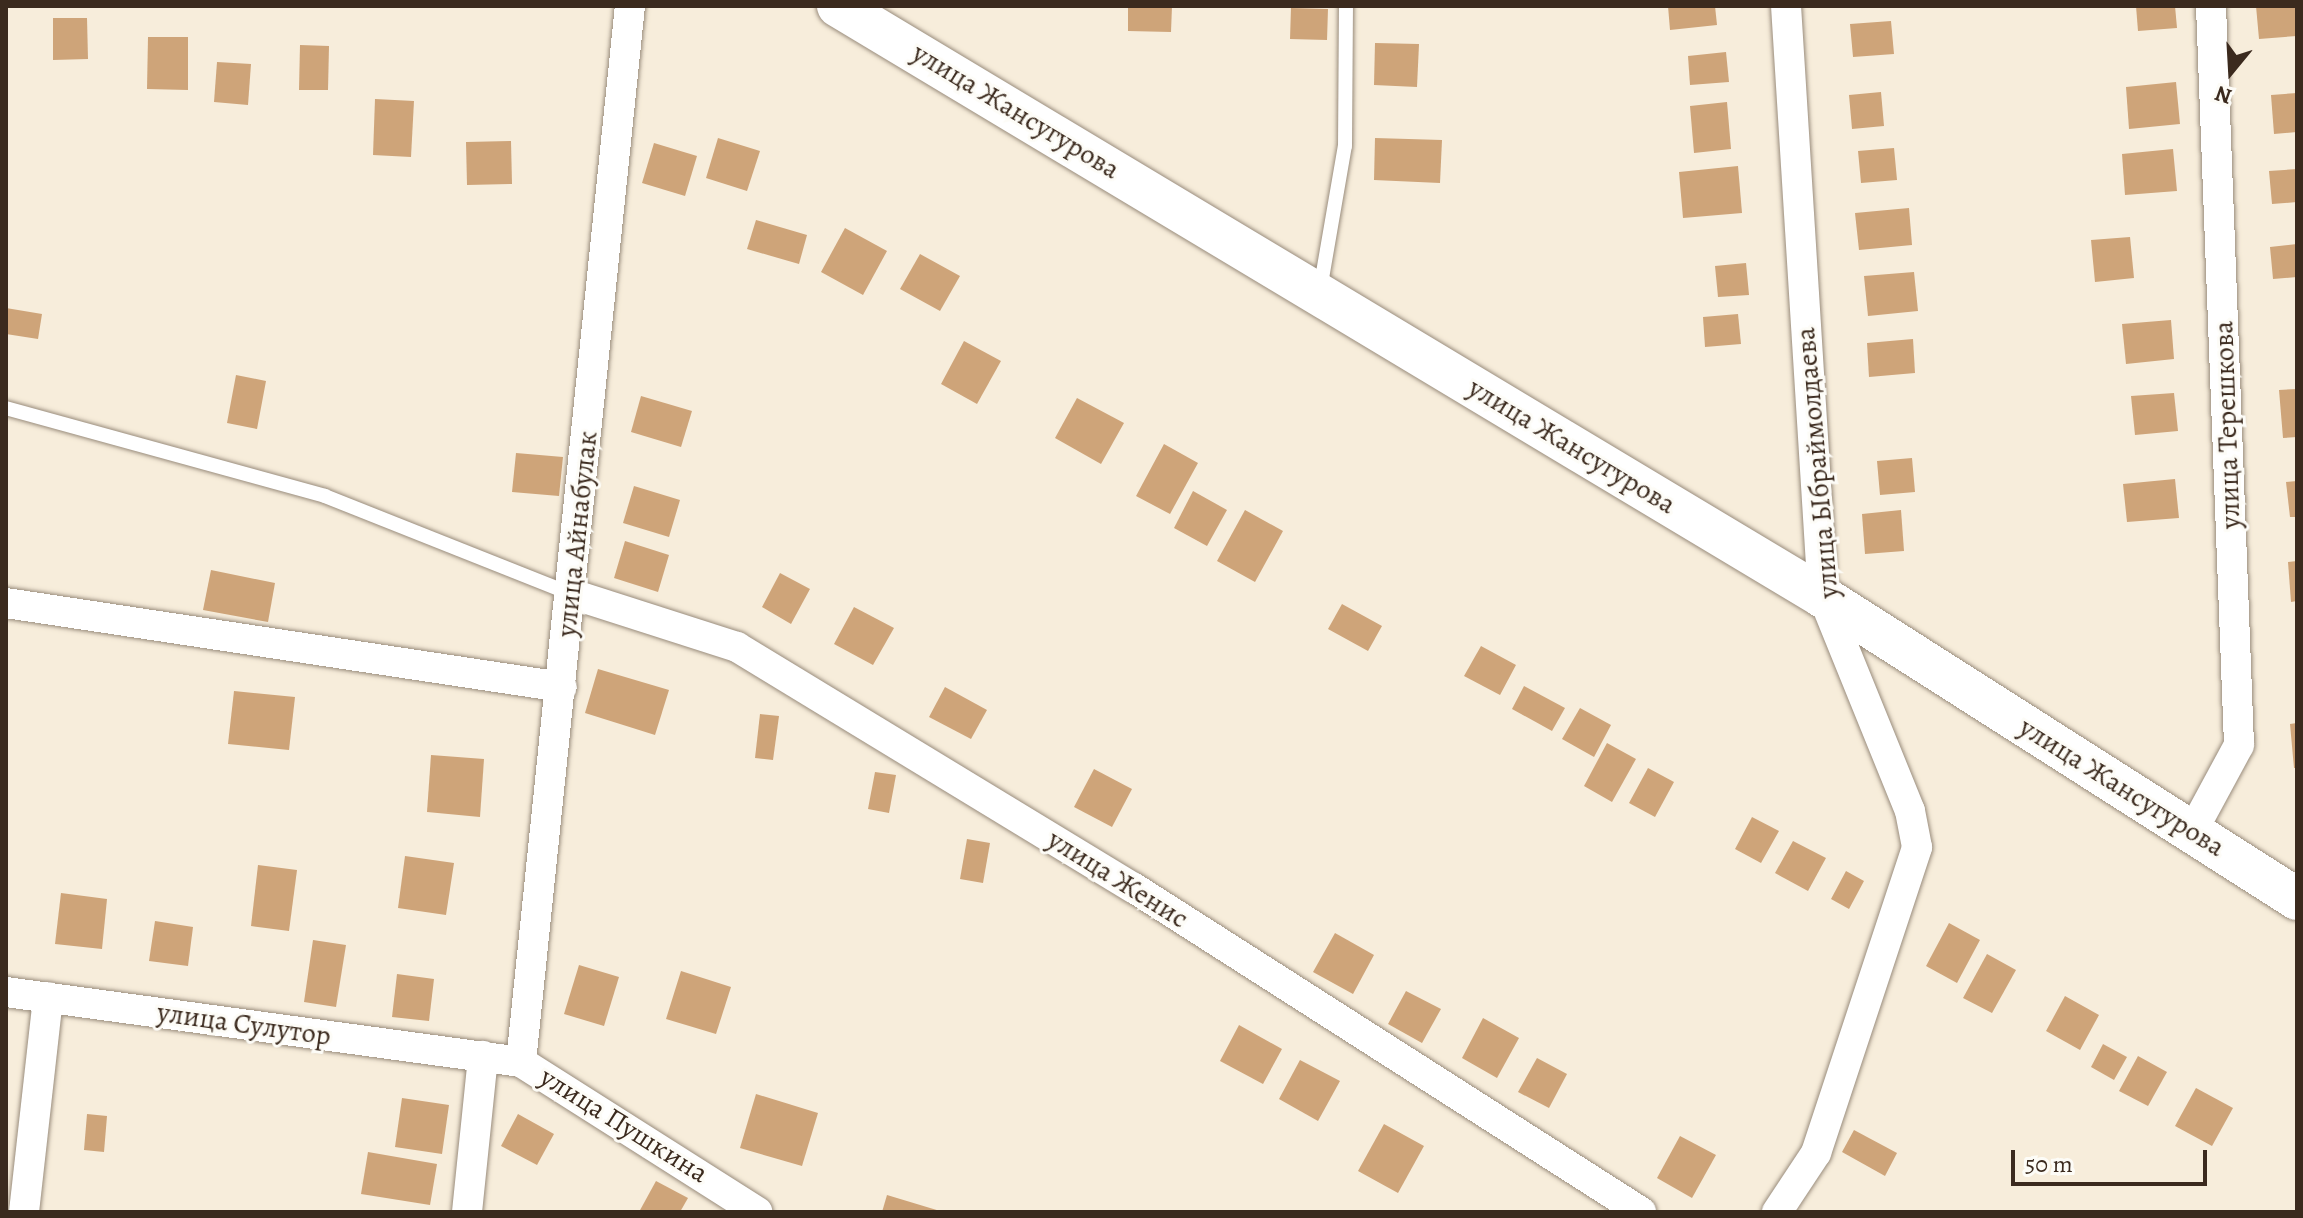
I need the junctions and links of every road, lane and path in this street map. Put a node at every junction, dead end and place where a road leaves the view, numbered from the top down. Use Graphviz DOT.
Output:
graph roads {
  1 [pos="630,6"];
  2 [pos="838,6"];
  3 [pos="1346,6"];
  4 [pos="1786,6"];
  5 [pos="2211,6"];
  6 [pos="1320,294"];
  7 [pos="6,408"];
  8 [pos="572,594"];
  9 [pos="1823,597"];
  10 [pos="6,603"];
  11 [pos="562,687"];
  12 [pos="2192,832"];
  13 [pos="2297,899"];
  14 [pos="6,992"];
  15 [pos="48,997"];
  16 [pos="483,1056"];
  17 [pos="521,1062"];
  18 [pos="24,1212"];
  19 [pos="467,1212"];
  20 [pos="757,1212"];
  21 [pos="1641,1212"];
  22 [pos="1777,1212"];
  1 -- 8 [label="street, улица Айнабулак"];
  2 -- 6 [label="main road, улица Жансугурова"];
  3 -- 6 [label="lane"];
  4 -- 9 [label="street, улица Ыбраймолдаева"];
  5 -- 12 [label="street, улица Терешкова"];
  6 -- 9 [label="main road, улица Жансугурова"];
  7 -- 8 [label="lane"];
  8 -- 11 [label="street, улица Айнабулак"];
  8 -- 21 [label="street, улица Женис"];
  9 -- 12 [label="main road, улица Жансугурова"];
  9 -- 22 [label="street, улица Ыбраймолдаева"];
  10 -- 11 [label="street"];
  11 -- 17 [label="street, улица Айнабулак"];
  12 -- 13 [label="main road, улица Жансугурова"];
  14 -- 15 [label="street, улица Сулутор"];
  15 -- 16 [label="street, улица Сулутор"];
  15 -- 18 [label="street"];
  16 -- 17 [label="street, улица Пушкина"];
  16 -- 19 [label="street"];
  17 -- 20 [label="street, улица Пушкина"];
}
